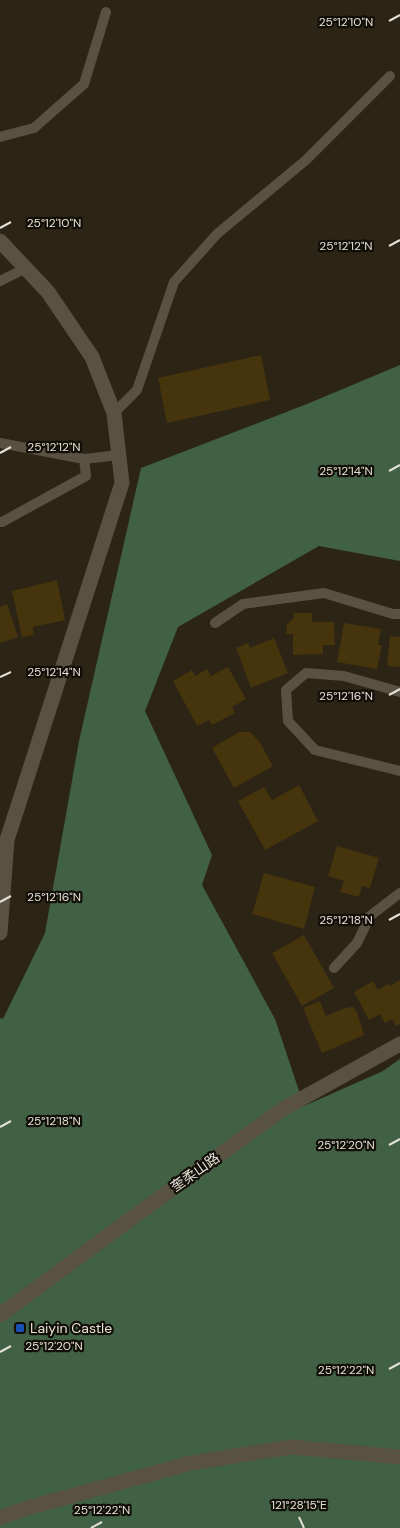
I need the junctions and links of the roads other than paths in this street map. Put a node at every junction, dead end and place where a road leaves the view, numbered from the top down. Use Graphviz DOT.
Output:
graph roads {
  1 [pos="106,12"];
  2 [pos="390,76"];
  3 [pos="0,137"];
  4 [pos="0,241"];
  5 [pos="26,268"];
  6 [pos="0,281"];
  7 [pos="114,413"];
  8 [pos="0,443"];
  9 [pos="118,455"];
  10 [pos="84,459"];
  11 [pos="0,522"];
  12 [pos="400,614"];
  13 [pos="214,623"];
  14 [pos="400,692"];
  15 [pos="400,772"];
  16 [pos="400,893"];
  17 [pos="0,933"];
  18 [pos="334,968"];
  19 [pos="400,1044"];
  20 [pos="0,1314"];
  21 [pos="400,1457"];
  22 [pos="0,1518"];
  1 -- 3 [label="lane"];
  2 -- 7 [label="lane"];
  4 -- 5 [label="street"];
  5 -- 6 [label="lane"];
  5 -- 7 [label="street"];
  7 -- 9 [label="street"];
  8 -- 10 [label="lane"];
  9 -- 10 [label="lane"];
  9 -- 17 [label="street"];
  10 -- 11 [label="lane"];
  12 -- 13 [label="lane"];
  14 -- 15 [label="lane"];
  16 -- 18 [label="lane"];
  19 -- 20 [label="street, 奎柔山路"];
  21 -- 22 [label="street"];
}
